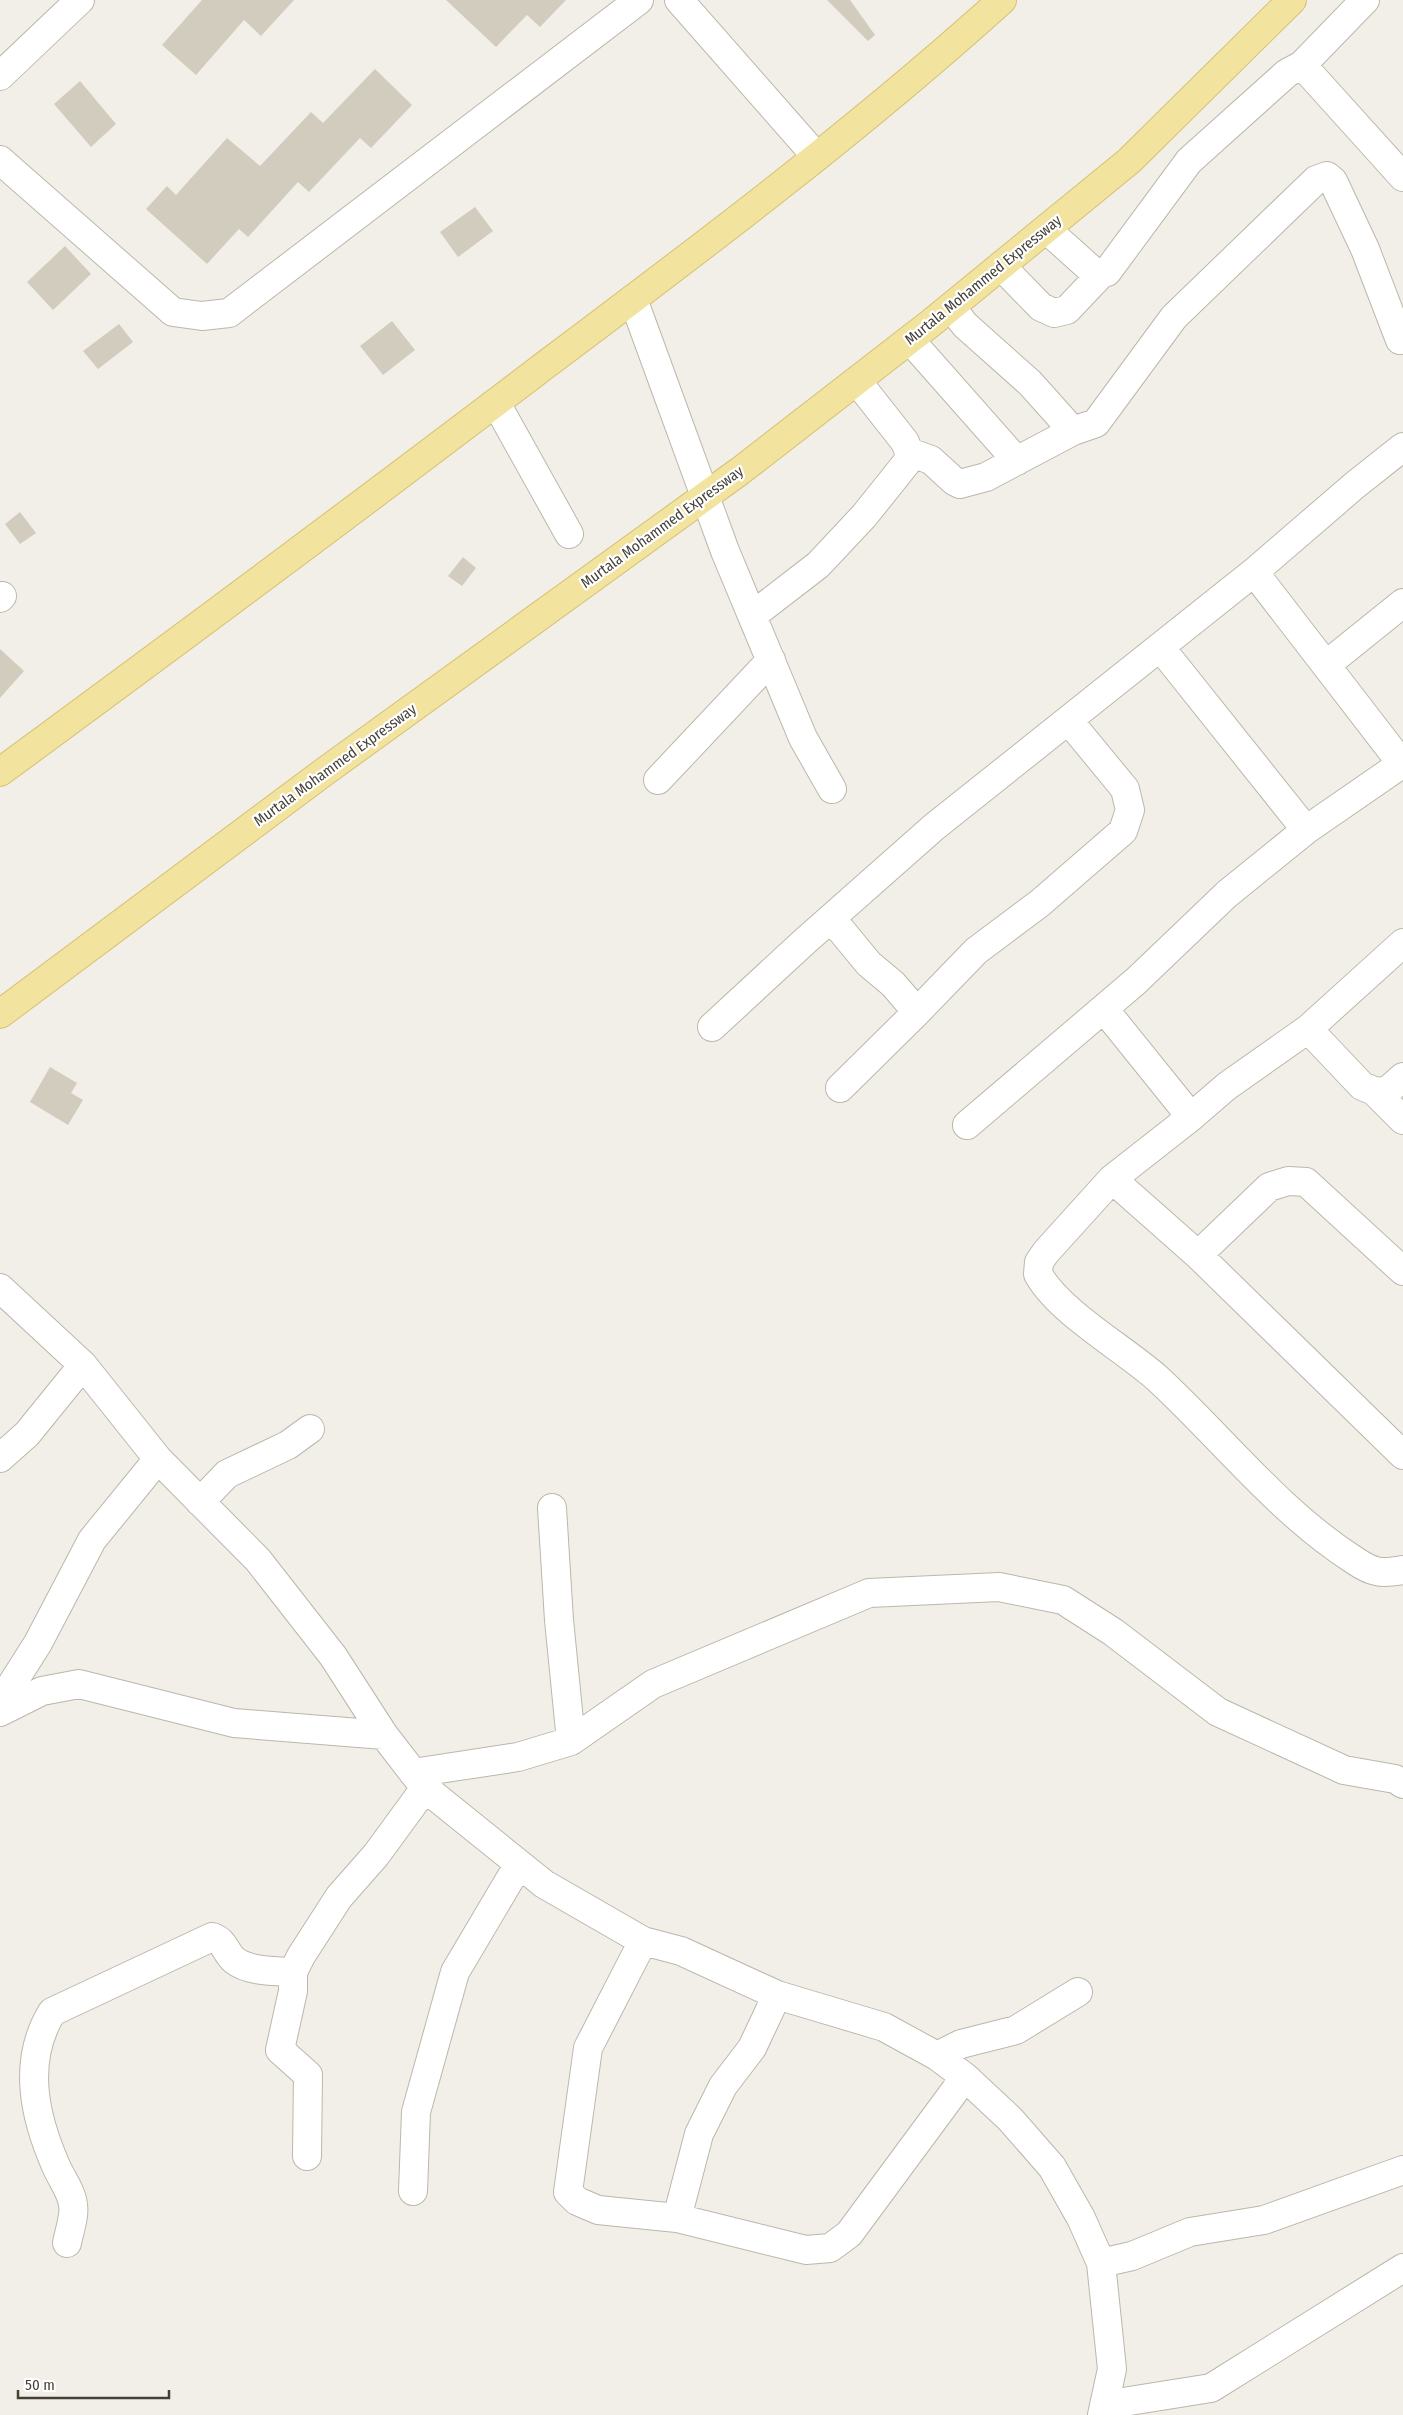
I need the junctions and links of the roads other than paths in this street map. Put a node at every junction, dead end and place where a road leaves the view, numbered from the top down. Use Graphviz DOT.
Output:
graph roads {
  1 [pos="80,0"];
  2 [pos="639,0"];
  3 [pos="679,0"];
  4 [pos="1002,0"];
  5 [pos="1292,0"];
  6 [pos="1365,0"];
  7 [pos="1302,65"];
  8 [pos="0,76"];
  9 [pos="816,156"];
  10 [pos="0,160"];
  11 [pos="1403,177"];
  12 [pos="1046,229"];
  13 [pos="1001,266"];
  14 [pos="1102,273"];
  15 [pos="633,299"];
  16 [pos="951,307"];
  17 [pos="910,340"];
  18 [pos="1400,340"];
  19 [pos="857,381"];
  20 [pos="496,403"];
  21 [pos="1073,431"];
  22 [pos="1403,447"];
  23 [pos="909,452"];
  24 [pos="1017,461"];
  25 [pos="705,496"];
  26 [pos="569,534"];
  27 [pos="1254,572"];
  28 [pos="1403,603"];
  29 [pos="753,616"];
  30 [pos="1160,647"];
  31 [pos="771,660"];
  32 [pos="1326,665"];
  33 [pos="1069,721"];
  34 [pos="1402,764"];
  35 [pos="0,772"];
  36 [pos="658,780"];
  37 [pos="832,789"];
  38 [pos="1306,830"];
  39 [pos="831,918"];
  40 [pos="1403,943"];
  41 [pos="1104,1009"];
  42 [pos="917,1012"];
  43 [pos="0,1014"];
  44 [pos="712,1027"];
  45 [pos="1308,1029"];
  46 [pos="1403,1077"];
  47 [pos="840,1088"];
  48 [pos="1374,1091"];
  49 [pos="1191,1117"];
  50 [pos="1403,1120"];
  51 [pos="967,1126"];
  52 [pos="1112,1179"];
  53 [pos="1198,1255"];
  54 [pos="1403,1271"];
  55 [pos="0,1288"];
  56 [pos="83,1365"];
  57 [pos="310,1429"];
  58 [pos="1403,1454"];
  59 [pos="0,1458"];
  60 [pos="158,1459"];
  61 [pos="200,1502"];
  62 [pos="552,1508"];
  63 [pos="1403,1570"];
  64 [pos="0,1703"];
  65 [pos="0,1712"];
  66 [pos="384,1735"];
  67 [pos="571,1741"];
  68 [pos="419,1781"];
  69 [pos="1403,1784"];
  70 [pos="520,1864"];
  71 [pos="643,1941"];
  72 [pos="293,1972"];
  73 [pos="1078,1992"];
  74 [pos="776,1995"];
  75 [pos="937,2056"];
  76 [pos="965,2077"];
  77 [pos="307,2156"];
  78 [pos="1403,2170"];
  79 [pos="413,2191"];
  80 [pos="678,2218"];
  81 [pos="67,2243"];
  82 [pos="1100,2263"];
  83 [pos="1403,2268"];
  84 [pos="1103,2410"];
  1 -- 8 [label="street"];
  2 -- 10 [label="street"];
  3 -- 9 [label="street"];
  4 -- 9 [label="main road"];
  5 -- 12 [label="main road, Murtala Mohammed Expressway"];
  6 -- 7 [label="street"];
  7 -- 11 [label="street"];
  7 -- 14 [label="street"];
  9 -- 15 [label="main road"];
  12 -- 13 [label="main road, Murtala Mohammed Expressway"];
  12 -- 14 [label="street"];
  13 -- 14 [label="street"];
  13 -- 16 [label="main road, Murtala Mohammed Expressway"];
  15 -- 20 [label="main road"];
  15 -- 25 [label="street"];
  16 -- 17 [label="main road, Murtala Mohammed Expressway"];
  16 -- 21 [label="street"];
  17 -- 19 [label="main road, Murtala Mohammed Expressway"];
  17 -- 24 [label="street"];
  18 -- 21 [label="street"];
  19 -- 23 [label="street"];
  19 -- 25 [label="main road, Murtala Mohammed Expressway"];
  20 -- 26 [label="street"];
  20 -- 35 [label="main road"];
  21 -- 24 [label="street"];
  22 -- 27 [label="street"];
  23 -- 24 [label="street"];
  23 -- 29 [label="street"];
  25 -- 29 [label="street"];
  25 -- 43 [label="main road, Murtala Mohammed Expressway"];
  27 -- 30 [label="street"];
  27 -- 32 [label="street"];
  28 -- 32 [label="street"];
  29 -- 31 [label="street"];
  30 -- 33 [label="street"];
  30 -- 38 [label="street"];
  31 -- 36 [label="street"];
  31 -- 37 [label="street"];
  32 -- 34 [label="street"];
  33 -- 39 [label="street"];
  33 -- 42 [label="street"];
  34 -- 38 [label="street"];
  38 -- 41 [label="street"];
  39 -- 42 [label="street"];
  39 -- 44 [label="street"];
  40 -- 45 [label="street"];
  41 -- 49 [label="street"];
  41 -- 51 [label="street"];
  42 -- 47 [label="street"];
  45 -- 48 [label="street"];
  45 -- 49 [label="street"];
  46 -- 48 [label="street"];
  48 -- 50 [label="street"];
  49 -- 52 [label="street"];
  52 -- 53 [label="street"];
  52 -- 63 [label="street"];
  53 -- 54 [label="street"];
  53 -- 58 [label="street"];
  55 -- 56 [label="street"];
  56 -- 59 [label="street"];
  56 -- 60 [label="street"];
  57 -- 61 [label="street"];
  60 -- 61 [label="street"];
  60 -- 64 [label="street"];
  61 -- 66 [label="street"];
  62 -- 67 [label="street"];
  65 -- 66 [label="street"];
  66 -- 68 [label="street"];
  67 -- 68 [label="street"];
  67 -- 69 [label="street"];
  68 -- 70 [label="street"];
  68 -- 72 [label="street"];
  70 -- 71 [label="street"];
  70 -- 79 [label="street"];
  71 -- 74 [label="street"];
  71 -- 80 [label="street"];
  72 -- 77 [label="street"];
  72 -- 81 [label="street"];
  73 -- 75 [label="street"];
  74 -- 75 [label="street"];
  74 -- 80 [label="street"];
  75 -- 76 [label="street"];
  76 -- 80 [label="street"];
  76 -- 82 [label="street"];
  78 -- 82 [label="street"];
  82 -- 84 [label="street"];
  83 -- 84 [label="street"];
}
